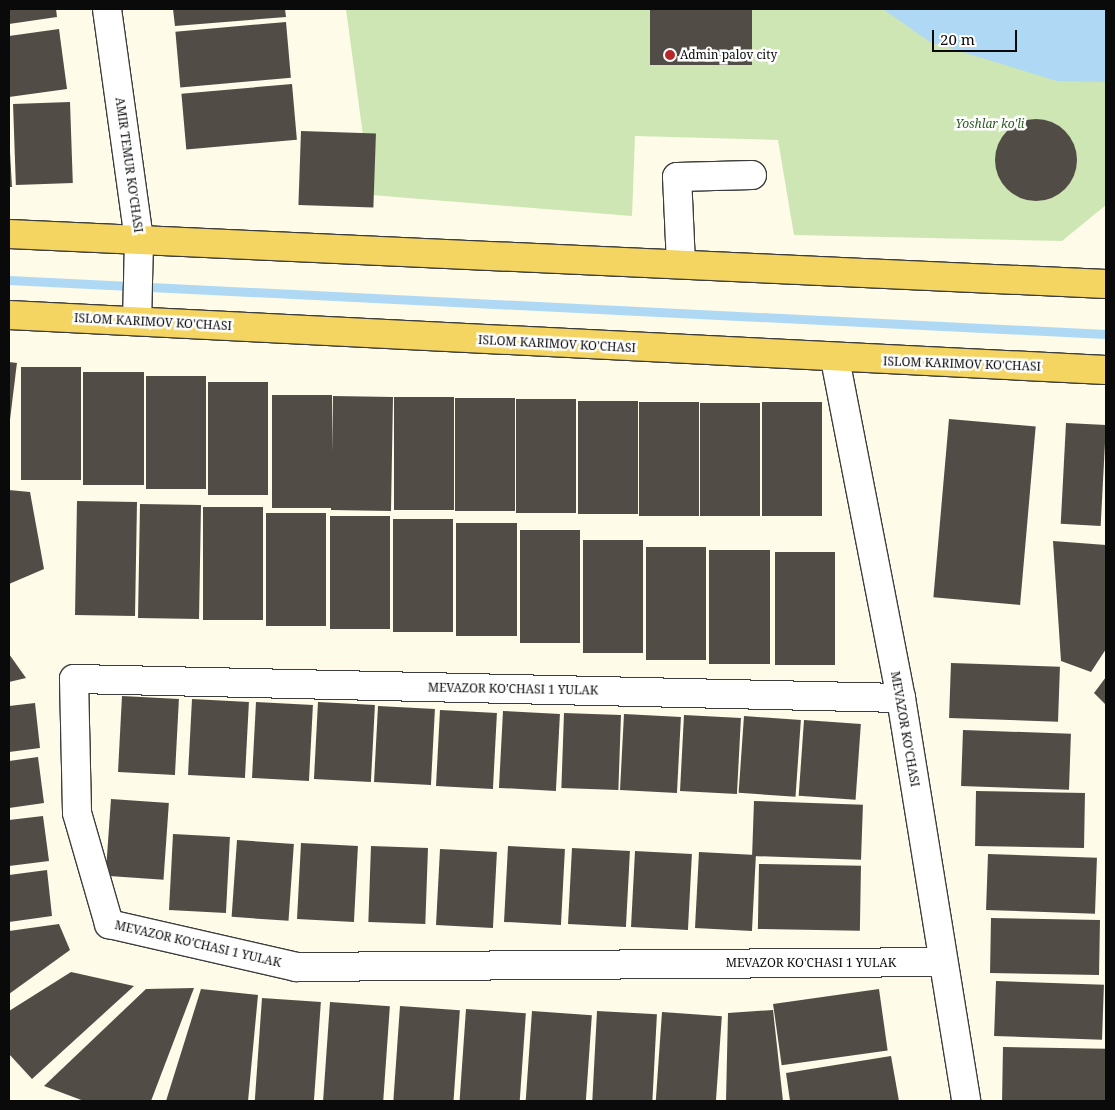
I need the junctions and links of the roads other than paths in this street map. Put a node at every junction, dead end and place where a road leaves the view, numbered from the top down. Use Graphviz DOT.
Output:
graph roads {
  1 [pos="107,9"];
  2 [pos="752,175"];
  3 [pos="9,234"];
  4 [pos="139,241"];
  5 [pos="681,264"];
  6 [pos="1106,284"];
  7 [pos="9,315"];
  8 [pos="137,321"];
  9 [pos="834,359"];
  10 [pos="1106,370"];
  11 [pos="901,698"];
  12 [pos="943,962"];
  13 [pos="966,1101"];
  1 -- 4 [label="street, AMIR TEMUR KO'CHASI"];
  2 -- 5 [label="street"];
  3 -- 4 [label="main road"];
  4 -- 5 [label="main road"];
  4 -- 8 [label="street, AMIR TEMUR KO'CHASI"];
  5 -- 6 [label="main road"];
  7 -- 8 [label="main road, ISLOM KARIMOV KO'CHASI"];
  8 -- 9 [label="main road, ISLOM KARIMOV KO'CHASI"];
  9 -- 10 [label="main road, ISLOM KARIMOV KO'CHASI"];
  9 -- 11 [label="street, MEVAZOR KO'CHASI"];
  11 -- 12 [label="street, MEVAZOR KO'CHASI"];
  11 -- 12 [label="street, MEVAZOR KO'CHASI 1 YULAK"];
  12 -- 13 [label="street, MEVAZOR KO'CHASI"];
}
